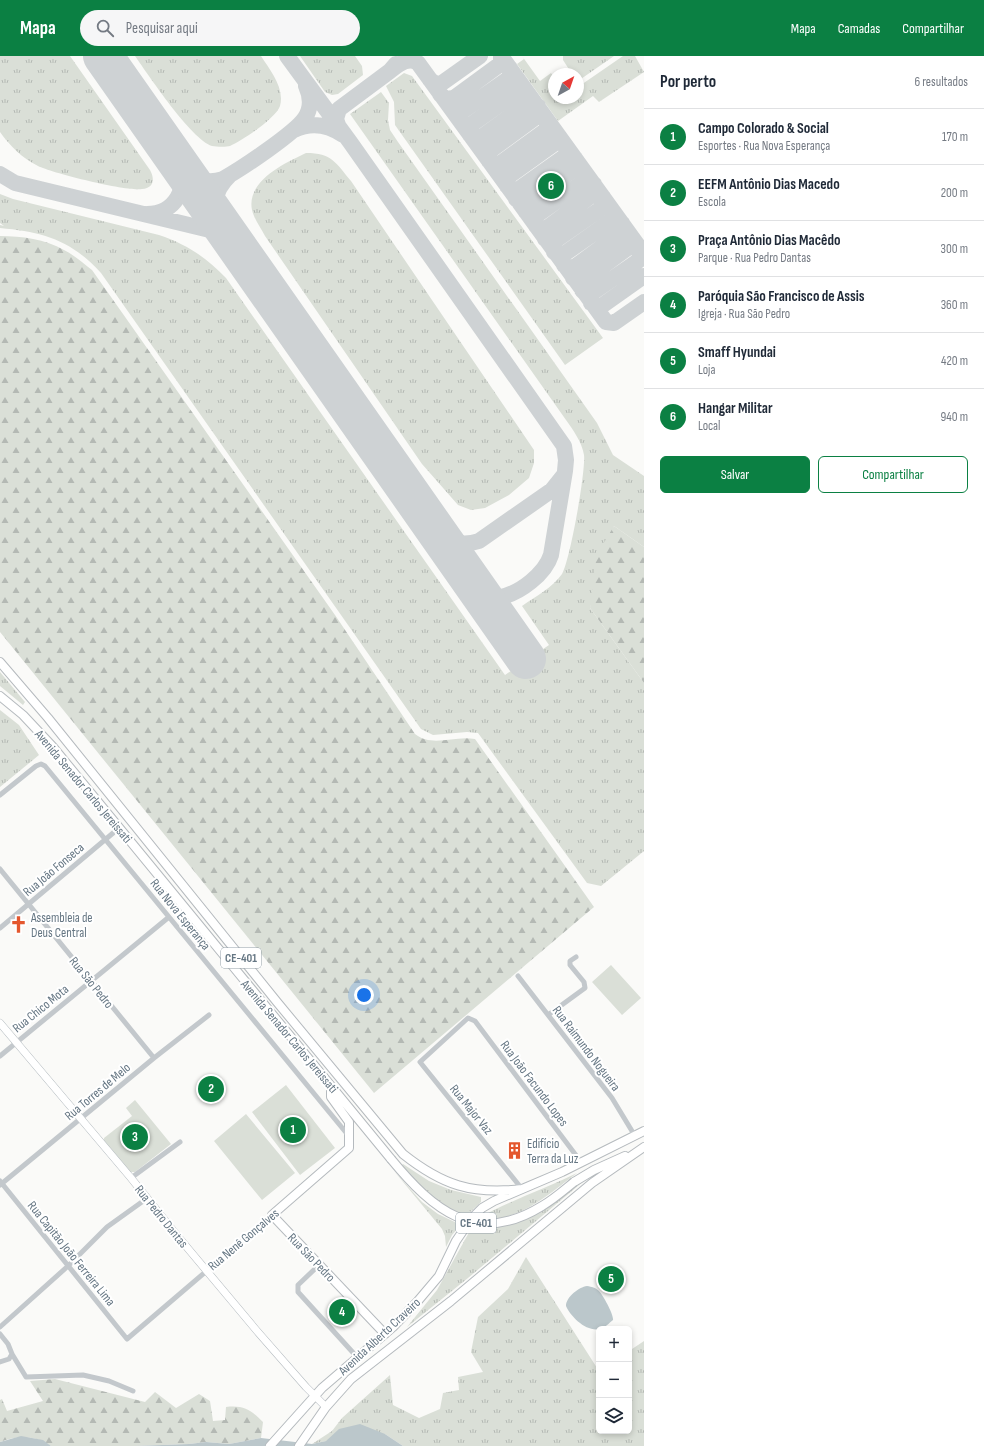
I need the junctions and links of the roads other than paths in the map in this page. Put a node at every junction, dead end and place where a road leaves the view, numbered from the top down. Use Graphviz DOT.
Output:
graph roads {
  1 [pos="0,662"];
  2 [pos="0,696"];
  3 [pos="0,795"];
  4 [pos="119,828"];
  5 [pos="105,839"];
  6 [pos="0,869"];
  7 [pos="29,904"];
  8 [pos="169,917"];
  9 [pos="0,928"];
  10 [pos="576,956"];
  11 [pos="518,976"];
  12 [pos="91,981"];
  13 [pos="209,1015"];
  14 [pos="548,1015"];
  15 [pos="0,1023"];
  16 [pos="16,1042"];
  17 [pos="0,1056"];
  18 [pos="154,1058"];
  19 [pos="420,1062"];
  20 [pos="331,1088"];
  21 [pos="80,1119"];
  22 [pos="644,1131"];
  23 [pos="348,1135"];
  24 [pos="635,1136"];
  25 [pos="180,1142"];
  26 [pos="641,1149"];
  27 [pos="582,1162"];
  28 [pos="131,1178"];
  29 [pos="1,1183"];
  30 [pos="522,1189"];
  31 [pos="146,1199"];
  32 [pos="272,1216"];
  33 [pos="319,1265"];
  34 [pos="68,1266"];
  35 [pos="206,1269"];
  36 [pos="0,1327"];
  37 [pos="0,1334"];
  38 [pos="385,1334"];
  39 [pos="127,1338"];
  40 [pos="12,1354"];
  41 [pos="357,1357"];
  42 [pos="0,1362"];
  43 [pos="133,1391"];
  44 [pos="315,1396"];
  45 [pos="326,1407"];
  46 [pos="301,1443"];
  47 [pos="270,1446"];
  1 -- 30 [label="main road, Avenida Senador Carlos Jereissati / CE-401"];
  2 -- 4 [label="main road, Avenida Senador Carlos Jereissati / CE-401"];
  3 -- 5 [label="street, Rua Nova Esperança"];
  4 -- 5 [label="street, Rua João Fonseca"];
  4 -- 20 [label="main road, Avenida Senador Carlos Jereissati / CE-401"];
  5 -- 7 [label="street, Rua João Fonseca"];
  5 -- 8 [label="street, Rua Nova Esperança"];
  6 -- 7 [label="street, Rua São Pedro"];
  7 -- 9 [label="street, Rua João Fonseca"];
  7 -- 12 [label="street, Rua São Pedro"];
  8 -- 12 [label="street, Rua Chico Mota"];
  8 -- 23 [label="street, Rua Nova Esperança"];
  10 -- 14 [label="street"];
  11 -- 14 [label="street, Rua Raimundo Nogueira"];
  12 -- 16 [label="street, Rua Chico Mota"];
  12 -- 18 [label="street, Rua São Pedro"];
  13 -- 18 [label="street, Rua Torres de Melo"];
  14 -- 24 [label="street, Rua Raimundo Nogueira"];
  15 -- 16 [label="main road, Rua Pedro Dantas"];
  16 -- 17 [label="street, Rua Chico Mota"];
  16 -- 21 [label="main road, Rua Pedro Dantas"];
  18 -- 21 [label="street, Rua Torres de Melo"];
  19 -- 27 [label="street, Rua João Facundo Lopes"];
  19 -- 30 [label="street, Rua Major Vaz"];
  20 -- 23 [label="main road, Rua Nenê Gonçalves"];
  20 -- 26 [label="main road, Avenida Senador Carlos Jereissati / CE-401, bridge"];
  21 -- 28 [label="main road, Rua Pedro Dantas"];
  21 -- 29 [label="street, Rua Torres de Melo"];
  22 -- 24 [label="main road, Avenida Alberto Craveiro / CE-401"];
  23 -- 32 [label="main road, Rua Nenê Gonçalves"];
  24 -- 27 [label="main road, Avenida Alberto Craveiro / CE-401"];
  25 -- 28 [label="street"];
  26 -- 45 [label="main road, Avenida Alberto Craveiro"];
  27 -- 30 [label="main road, Avenida Alberto Craveiro / CE-401"];
  28 -- 31 [label="main road, Rua Pedro Dantas"];
  29 -- 34 [label="street, Rua Capitão João Ferreira Lima"];
  30 -- 38 [label="main road, Avenida Alberto Craveiro"];
  31 -- 34 [label="street"];
  31 -- 35 [label="main road, Rua Pedro Dantas"];
  32 -- 33 [label="main road, Rua São Pedro"];
  32 -- 35 [label="street, Rua Nenê Gonçalves"];
  33 -- 38 [label="main road, Rua São Pedro"];
  33 -- 41 [label="street"];
  34 -- 36 [label="street"];
  34 -- 39 [label="street, Rua Capitão João Ferreira Lima"];
  35 -- 39 [label="street, Rua Nenê Gonçalves"];
  35 -- 44 [label="main road, Rua Pedro Dantas"];
  37 -- 40 [label="street"];
  38 -- 41 [label="main road, Avenida Alberto Craveiro"];
  40 -- 42 [label="street"];
  40 -- 43 [label="street"];
  41 -- 44 [label="main road, Avenida Alberto Craveiro"];
  44 -- 45 [label="main road, Rua Pedro Dantas"];
  44 -- 47 [label="main road, Avenida Alberto Craveiro"];
  45 -- 46 [label="main road, Avenida Alberto Craveiro"];
}
